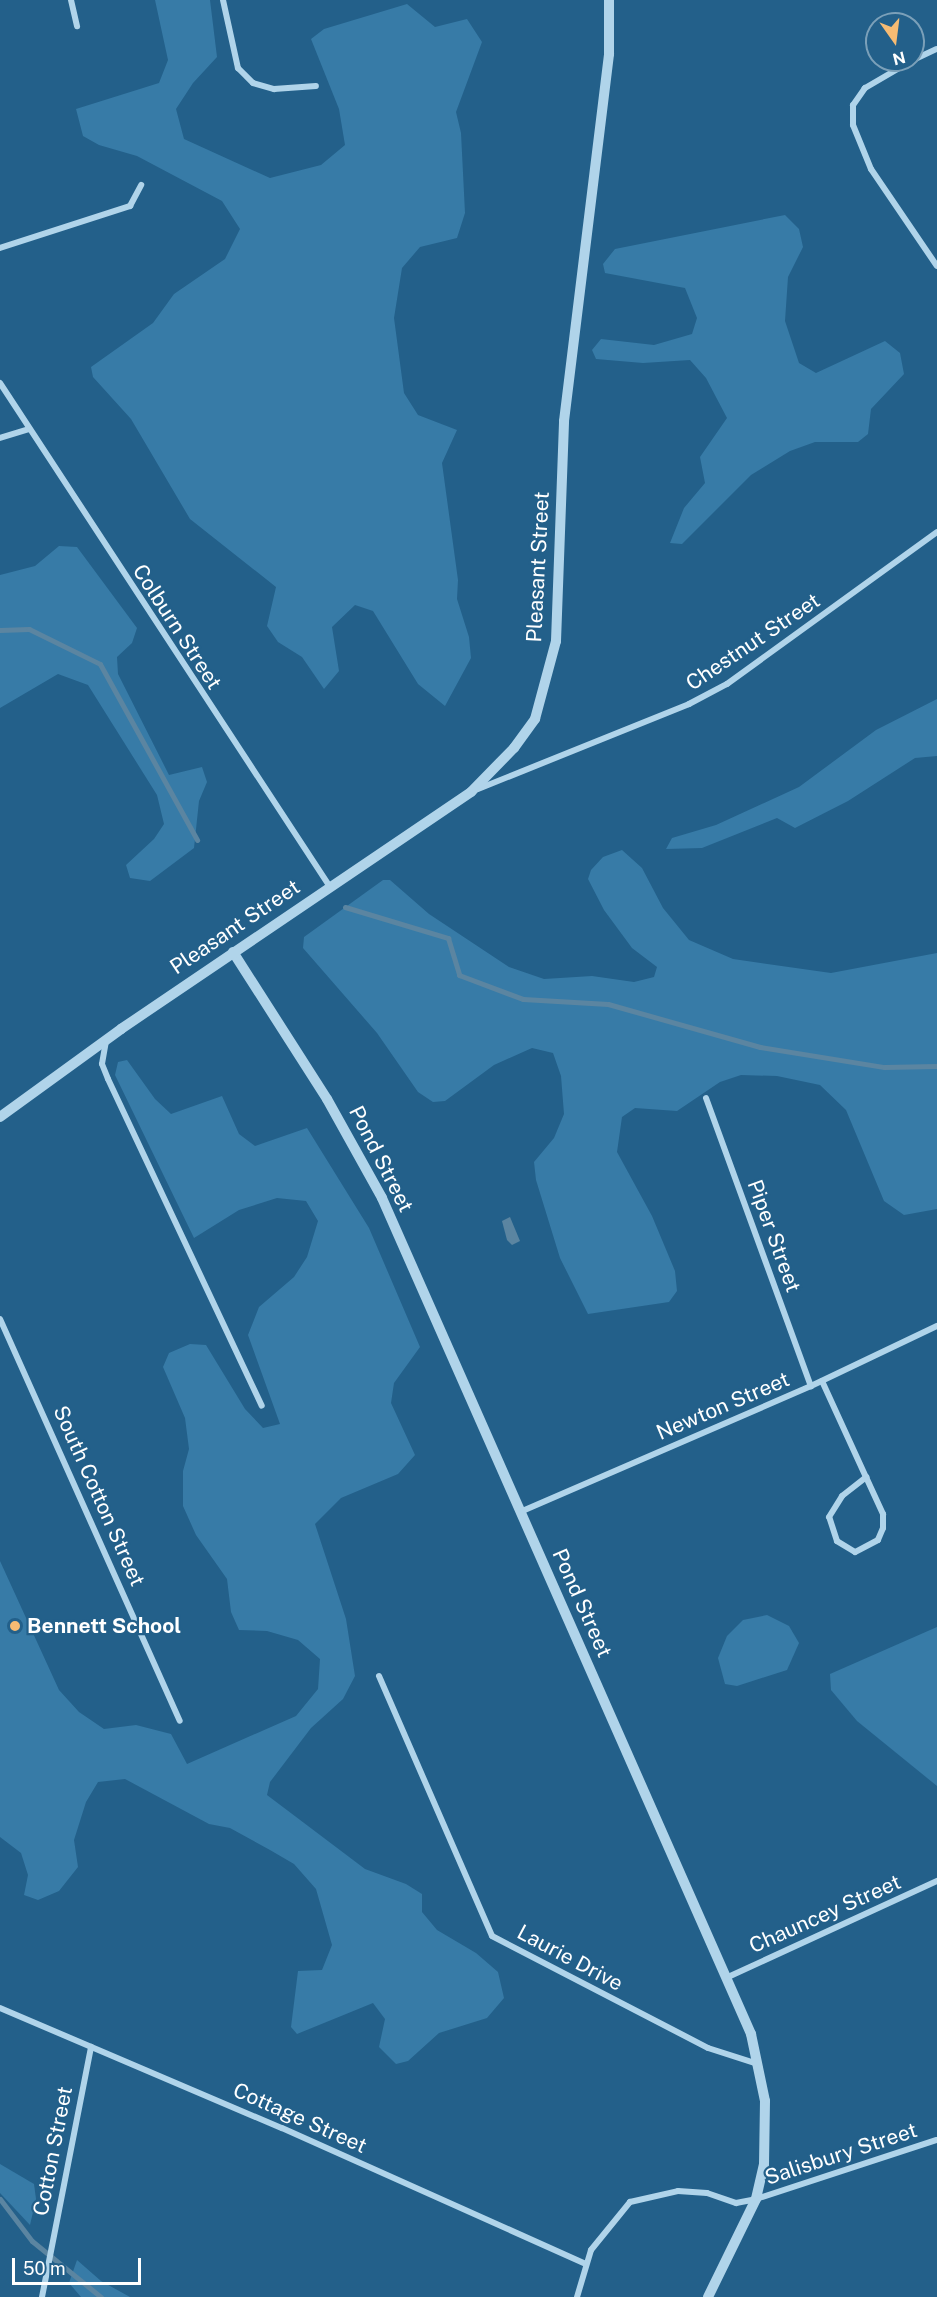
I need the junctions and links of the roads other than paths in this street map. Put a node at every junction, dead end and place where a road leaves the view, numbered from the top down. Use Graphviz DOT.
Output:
graph roads {
  1 [pos="71,0"];
  2 [pos="223,0"];
  3 [pos="609,0"];
  4 [pos="76,26"];
  5 [pos="889,72"];
  6 [pos="316,86"];
  7 [pos="141,185"];
  8 [pos="0,248"];
  9 [pos="937,266"];
  10 [pos="0,383"];
  11 [pos="29,429"];
  12 [pos="0,438"];
  13 [pos="937,532"];
  14 [pos="471,792"];
  15 [pos="330,887"];
  16 [pos="233,952"];
  17 [pos="106,1040"];
  18 [pos="706,1098"];
  19 [pos="0,1117"];
  20 [pos="0,1319"];
  21 [pos="937,1326"];
  22 [pos="822,1381"];
  23 [pos="811,1386"];
  24 [pos="262,1406"];
  25 [pos="866,1476"];
  26 [pos="520,1512"];
  27 [pos="379,1676"];
  28 [pos="180,1721"];
  29 [pos="937,1881"];
  30 [pos="728,1977"];
  31 [pos="0,2008"];
  32 [pos="91,2047"];
  33 [pos="758,2064"];
  34 [pos="937,2140"];
  35 [pos="756,2199"];
  36 [pos="584,2263"];
  37 [pos="42,2297"];
  38 [pos="577,2297"];
  39 [pos="708,2297"];
  1 -- 4 [label="street"];
  2 -- 6 [label="street"];
  3 -- 14 [label="street, Pleasant Street"];
  5 -- 9 [label="street"];
  7 -- 8 [label="street"];
  10 -- 11 [label="street, Colburn Street"];
  11 -- 12 [label="street"];
  11 -- 15 [label="street, Colburn Street"];
  13 -- 14 [label="street, Chestnut Street"];
  14 -- 15 [label="street, Pleasant Street"];
  15 -- 16 [label="street, Pleasant Street"];
  16 -- 17 [label="street, Pleasant Street"];
  16 -- 26 [label="street, Pond Street"];
  17 -- 19 [label="street, Pleasant Street"];
  17 -- 24 [label="street"];
  18 -- 23 [label="street, Piper Street"];
  20 -- 28 [label="street, South Cotton Street"];
  21 -- 22 [label="street, Newton Street"];
  22 -- 23 [label="street, Newton Street"];
  22 -- 25 [label="street"];
  23 -- 26 [label="street, Newton Street"];
  25 -- 25 [label="street"];
  26 -- 30 [label="street, Pond Street"];
  27 -- 33 [label="street, Laurie Drive"];
  29 -- 30 [label="street, Chauncey Street"];
  30 -- 33 [label="street, Pond Street"];
  31 -- 32 [label="street, Cottage Street"];
  32 -- 36 [label="street, Cottage Street"];
  32 -- 37 [label="street, Cotton Street"];
  33 -- 35 [label="street, Pond Street"];
  34 -- 35 [label="street, Salisbury Street"];
  35 -- 36 [label="street, Salisbury Street"];
  35 -- 39 [label="street, Pond Street"];
  36 -- 38 [label="street"];
}
